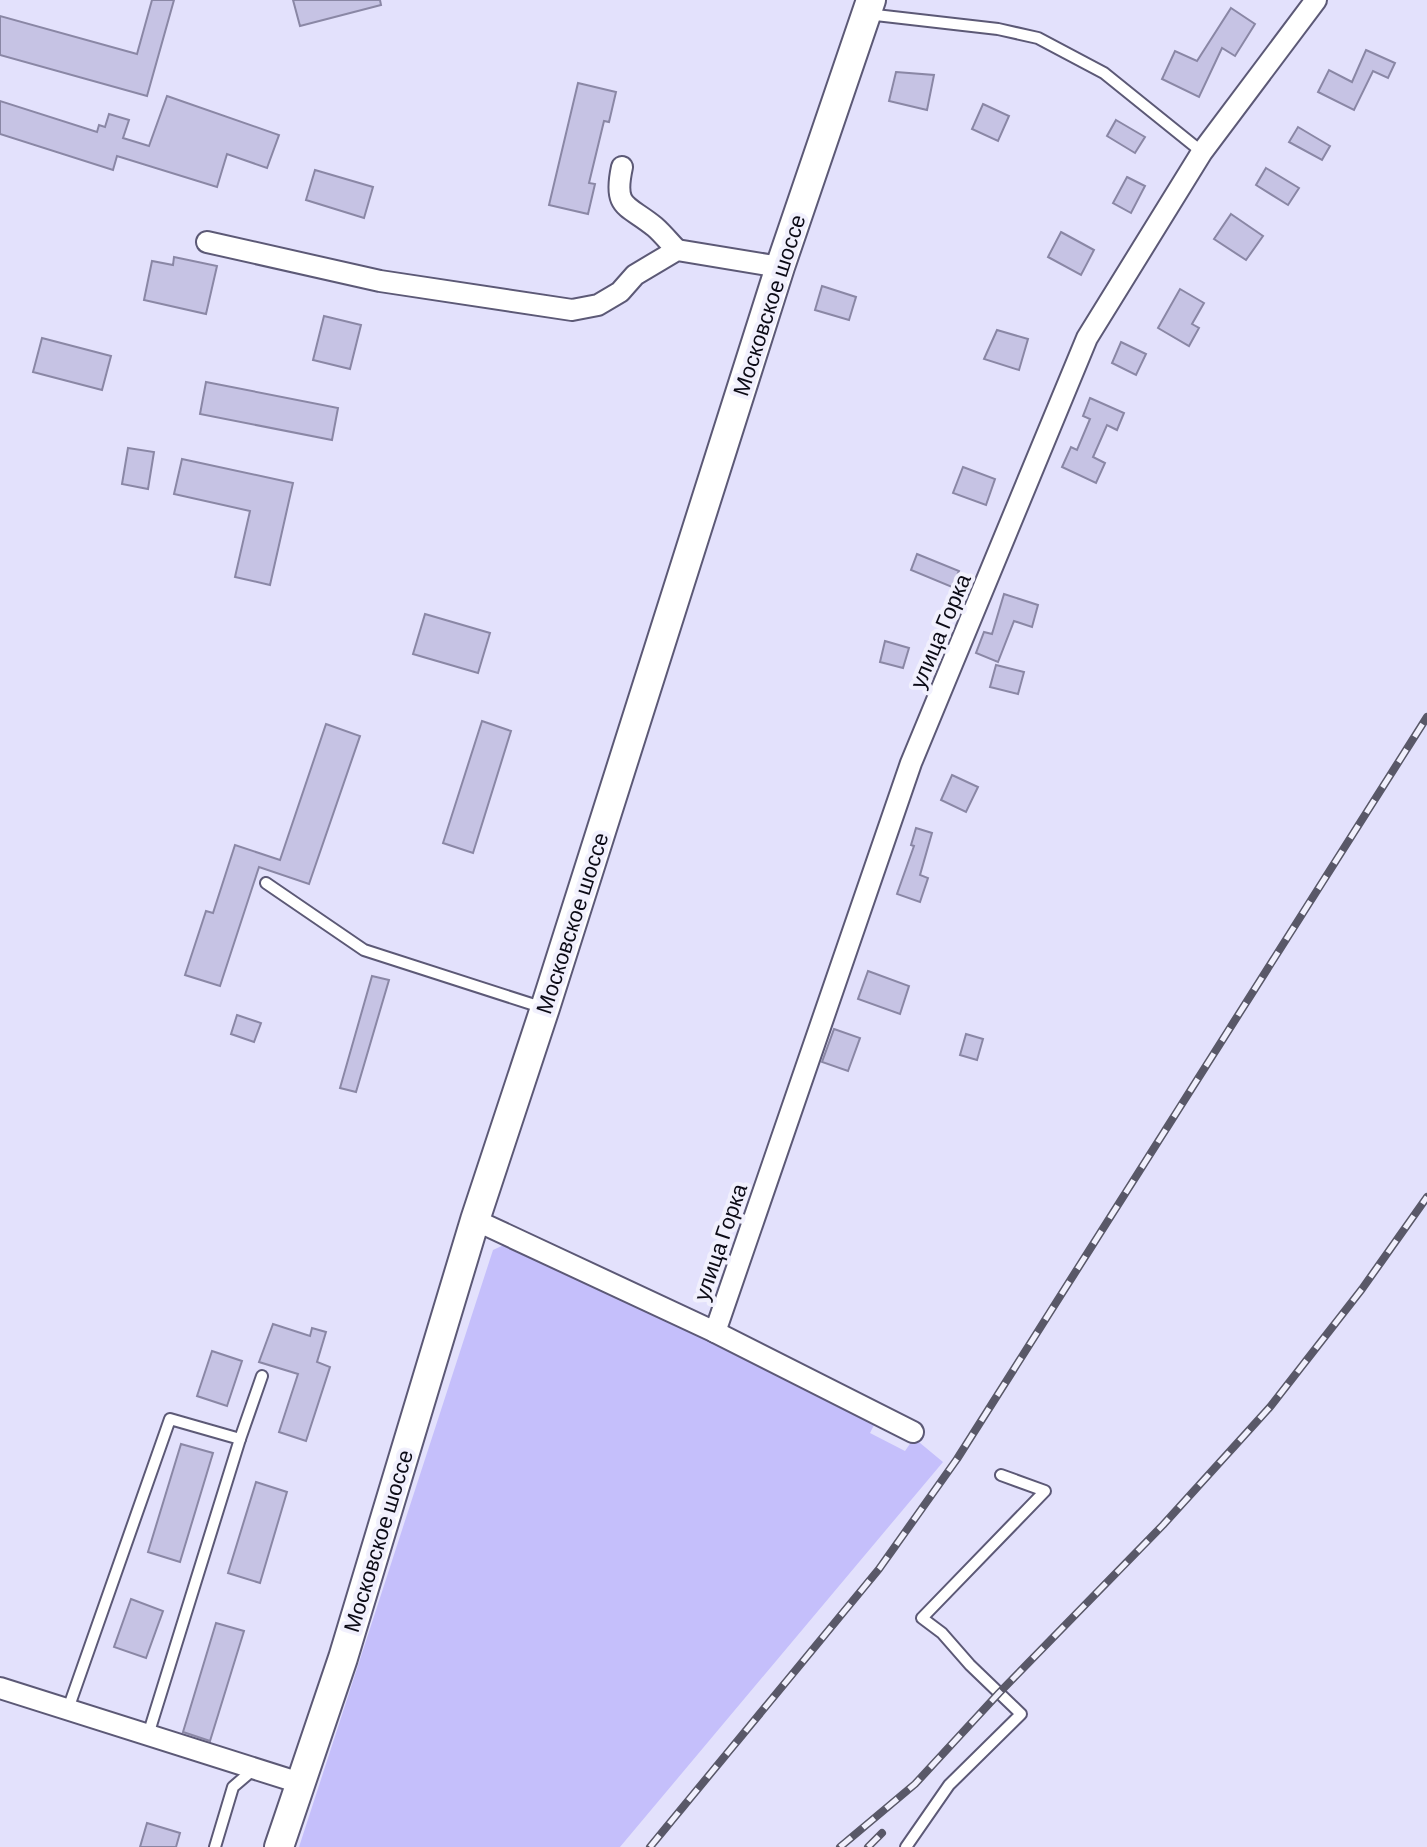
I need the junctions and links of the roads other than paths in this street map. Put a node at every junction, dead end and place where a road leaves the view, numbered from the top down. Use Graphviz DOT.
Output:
graph roads {
  1 [pos="1316,0"];
  2 [pos="869,7"];
  3 [pos="1202,152"];
  4 [pos="622,167"];
  5 [pos="207,242"];
  6 [pos="677,250"];
  7 [pos="780,267"];
  8 [pos="266,883"];
  9 [pos="545,1008"];
  10 [pos="475,1220"];
  11 [pos="715,1332"];
  12 [pos="262,1376"];
  13 [pos="913,1432"];
  14 [pos="240,1439"];
  15 [pos="1001,1475"];
  16 [pos="0,1688"];
  17 [pos="68,1709"];
  18 [pos="148,1735"];
  19 [pos="254,1769"];
  20 [pos="300,1783"];
  21 [pos="215,1847"];
  22 [pos="279,1847"];
  23 [pos="906,1847"];
  1 -- 3 [label="street, улица Горка"];
  2 -- 3 [label="lane"];
  2 -- 7 [label="main road, Московское шоссе"];
  3 -- 11 [label="street, улица Горка"];
  4 -- 6 [label="street"];
  5 -- 6 [label="street"];
  6 -- 7 [label="street"];
  7 -- 9 [label="main road, Московское шоссе"];
  8 -- 9 [label="lane"];
  9 -- 10 [label="main road, Московское шоссе"];
  10 -- 11 [label="street"];
  10 -- 20 [label="main road, Московское шоссе"];
  11 -- 13 [label="street"];
  12 -- 14 [label="lane"];
  14 -- 17 [label="lane"];
  14 -- 18 [label="lane"];
  15 -- 23 [label="lane"];
  16 -- 17 [label="street"];
  17 -- 18 [label="street"];
  18 -- 19 [label="street"];
  19 -- 20 [label="street"];
  19 -- 21 [label="lane"];
  20 -- 22 [label="main road, Московское шоссе"];
}
